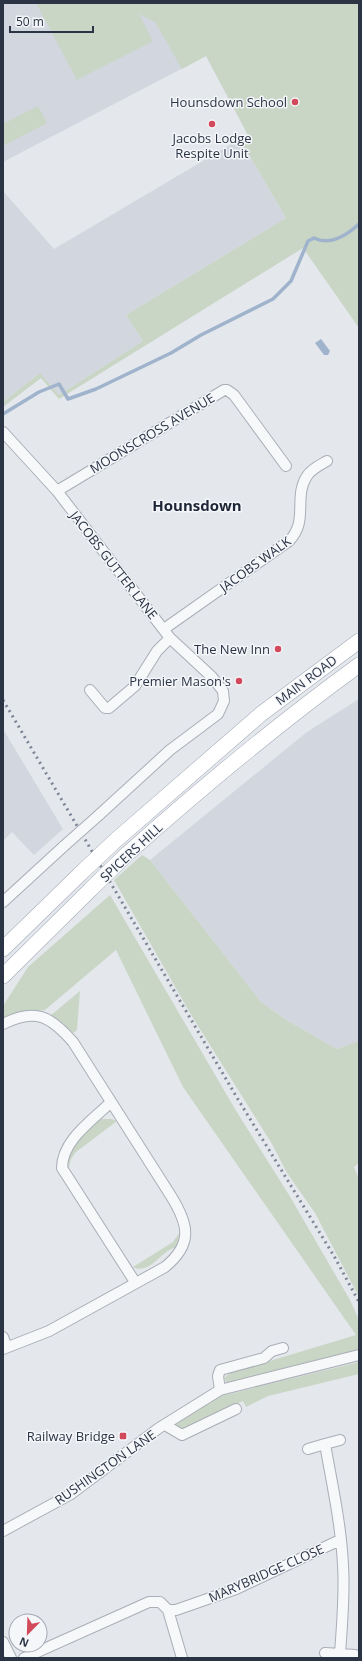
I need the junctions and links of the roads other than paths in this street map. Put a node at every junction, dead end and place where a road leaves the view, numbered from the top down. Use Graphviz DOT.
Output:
graph roads {
  1 [pos="3,432"];
  2 [pos="327,461"];
  3 [pos="286,466"];
  4 [pos="57,491"];
  5 [pos="167,634"];
  6 [pos="359,641"];
  7 [pos="359,665"];
  8 [pos="90,690"];
  9 [pos="253,721"];
  10 [pos="265,736"];
  11 [pos="3,902"];
  12 [pos="3,949"];
  13 [pos="3,976"];
  14 [pos="3,1024"];
  15 [pos="111,1102"];
  16 [pos="135,1282"];
  17 [pos="3,1337"];
  18 [pos="5,1348"];
  19 [pos="283,1348"];
  20 [pos="359,1355"];
  21 [pos="220,1390"];
  22 [pos="236,1409"];
  23 [pos="165,1425"];
  24 [pos="340,1440"];
  25 [pos="325,1444"];
  26 [pos="308,1449"];
  27 [pos="3,1531"];
  28 [pos="340,1540"];
  29 [pos="168,1610"];
  30 [pos="3,1642"];
  31 [pos="325,1653"];
  32 [pos="340,1654"];
  33 [pos="355,1655"];
  34 [pos="11,1658"];
  35 [pos="24,1658"];
  36 [pos="182,1658"];
  1 -- 4 [label="street, JACOBS GUTTER LANE"];
  2 -- 5 [label="street, JACOBS WALK"];
  3 -- 4 [label="street, MOONSCROSS AVENUE"];
  4 -- 5 [label="street, JACOBS GUTTER LANE"];
  5 -- 8 [label="street, JACOBS WALK"];
  5 -- 11 [label="street, JACOBS GUTTER LANE, bridge"];
  6 -- 9 [label="main road, MAIN ROAD"];
  7 -- 10 [label="main road, MAIN ROAD"];
  9 -- 12 [label="main road, SPICERS HILL, bridge"];
  10 -- 13 [label="main road, SPICERS HILL, bridge"];
  14 -- 15 [label="street"];
  15 -- 16 [label="street"];
  15 -- 16 [label="street"];
  16 -- 18 [label="street"];
  17 -- 18 [label="street"];
  19 -- 21 [label="street"];
  20 -- 21 [label="street, RUSHINGTON LANE"];
  21 -- 23 [label="street, RUSHINGTON LANE"];
  22 -- 23 [label="street, RUSHINGTON LANE"];
  23 -- 27 [label="street, RUSHINGTON LANE"];
  24 -- 25 [label="street"];
  25 -- 26 [label="street"];
  25 -- 28 [label="street, MARYBRIDGE CLOSE"];
  28 -- 29 [label="street, MARYBRIDGE CLOSE"];
  28 -- 32 [label="street, MARYBRIDGE CLOSE"];
  29 -- 35 [label="street"];
  29 -- 36 [label="street"];
  30 -- 34 [label="street"];
  31 -- 32 [label="street"];
  32 -- 33 [label="street"];
}
